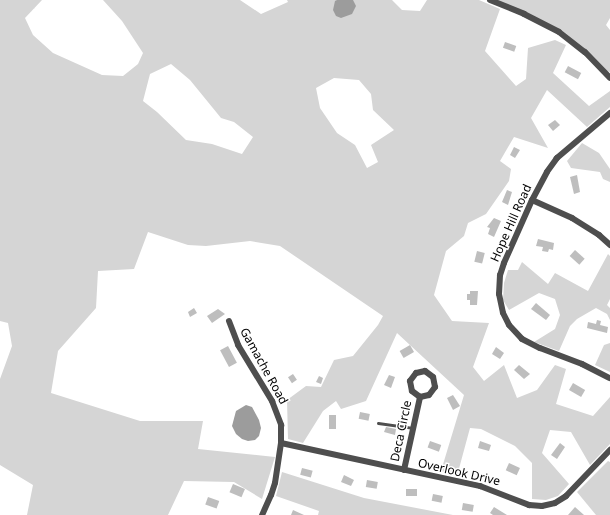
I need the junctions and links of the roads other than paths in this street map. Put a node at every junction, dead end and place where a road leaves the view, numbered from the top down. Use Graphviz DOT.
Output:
graph roads {
  1 [pos="490,0"];
  2 [pos="610,78"];
  3 [pos="610,113"];
  4 [pos="532,200"];
  5 [pos="610,245"];
  6 [pos="229,321"];
  7 [pos="610,378"];
  8 [pos="420,397"];
  9 [pos="378,423"];
  10 [pos="413,428"];
  11 [pos="281,443"];
  12 [pos="610,450"];
  13 [pos="404,470"];
  14 [pos="262,515"];
  1 -- 2 [label="street"];
  3 -- 4 [label="street, Hope Hill Road"];
  4 -- 5 [label="street"];
  4 -- 7 [label="street, Hope Hill Road"];
  6 -- 11 [label="street, Gamache Road"];
  8 -- 8 [label="street, Deca Circle"];
  8 -- 10 [label="street, Deca Circle"];
  9 -- 10 [label="lane"];
  10 -- 13 [label="street, Deca Circle"];
  11 -- 13 [label="street, Overlook Drive"];
  11 -- 14 [label="street, Gamache Road"];
  12 -- 13 [label="street, Overlook Drive"];
}
